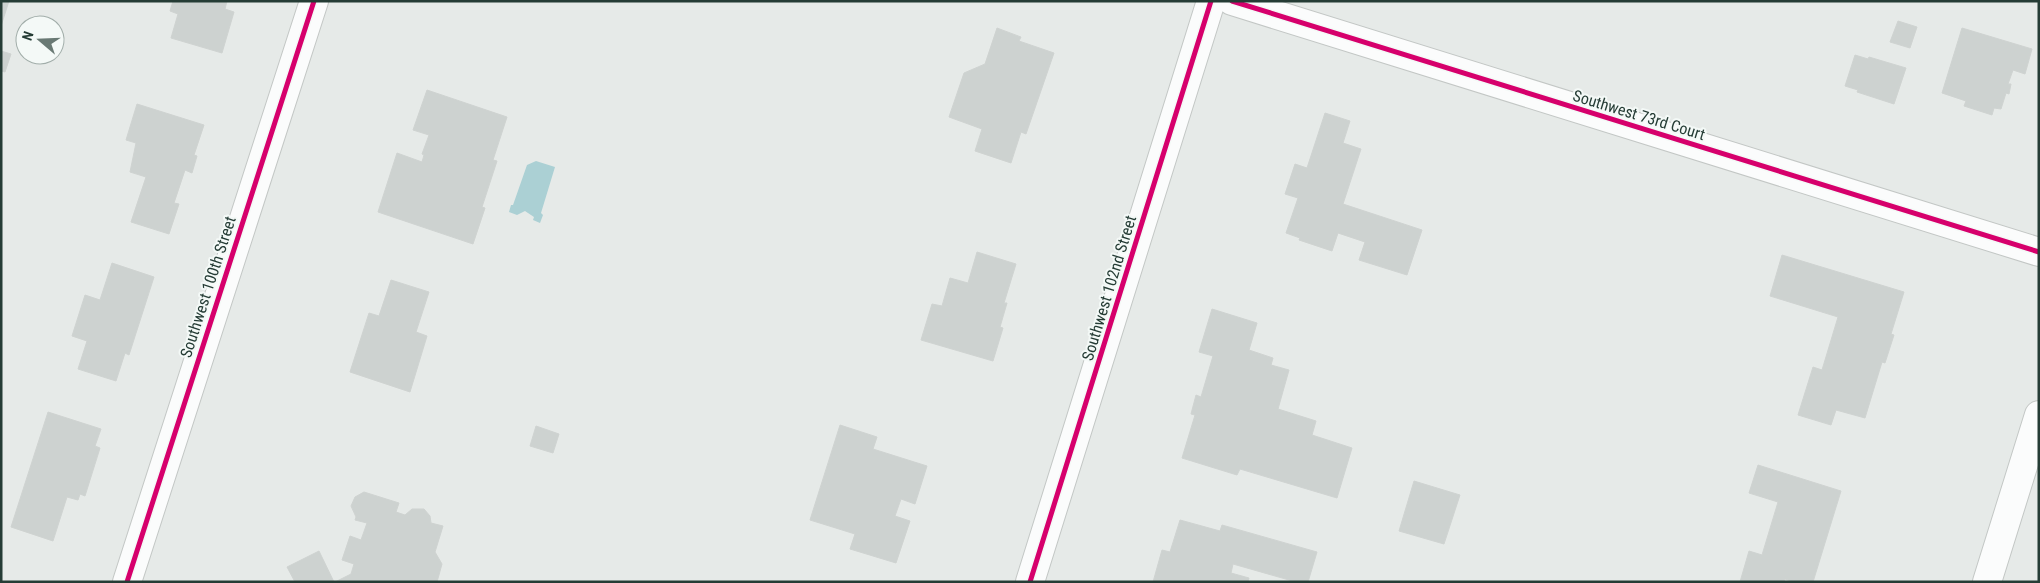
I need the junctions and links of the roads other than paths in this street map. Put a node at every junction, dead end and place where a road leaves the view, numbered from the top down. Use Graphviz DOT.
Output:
graph roads {
  1 [pos="314,1"];
  2 [pos="1211,1"];
  3 [pos="1232,1"];
  4 [pos="2039,252"];
  5 [pos="2039,415"];
  6 [pos="127,582"];
  7 [pos="1030,582"];
  8 [pos="1986,582"];
  1 -- 6 [label="street, Southwest 100th Street"];
  2 -- 7 [label="street, Southwest 102nd Street"];
  3 -- 4 [label="street, Southwest 73rd Court"];
  5 -- 8 [label="street"];
}
